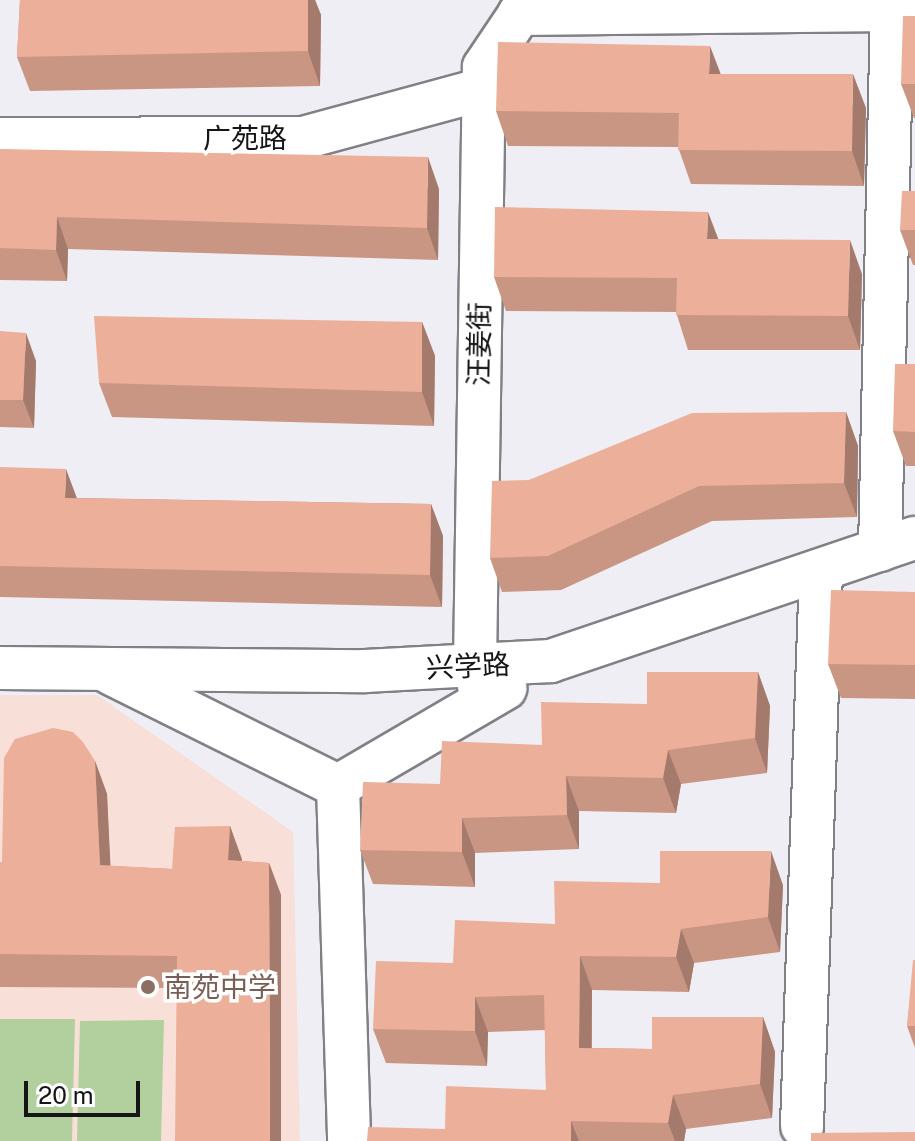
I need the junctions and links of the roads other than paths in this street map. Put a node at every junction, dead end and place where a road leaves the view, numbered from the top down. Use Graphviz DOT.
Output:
graph roads {
  1 [pos="900,5"];
  2 [pos="524,7"];
  3 [pos="483,89"];
  4 [pos="0,139"];
  5 [pos="898,544"];
  6 [pos="821,570"];
  7 [pos="0,668"];
  8 [pos="101,669"];
  9 [pos="478,683"];
  10 [pos="338,786"];
  11 [pos="802,1126"];
  12 [pos="349,1141"];
  1 -- 2 [label="street"];
  1 -- 5 [label="street"];
  2 -- 3 [label="street, 汪姜街"];
  3 -- 4 [label="street, 广苑路"];
  3 -- 9 [label="street, 汪姜街"];
  5 -- 6 [label="street, 兴学路"];
  6 -- 9 [label="street, 兴学路"];
  6 -- 11 [label="street"];
  7 -- 8 [label="street, 兴学路"];
  8 -- 9 [label="street, 兴学路"];
  8 -- 10 [label="street"];
  9 -- 10 [label="street"];
  10 -- 12 [label="street"];
}
